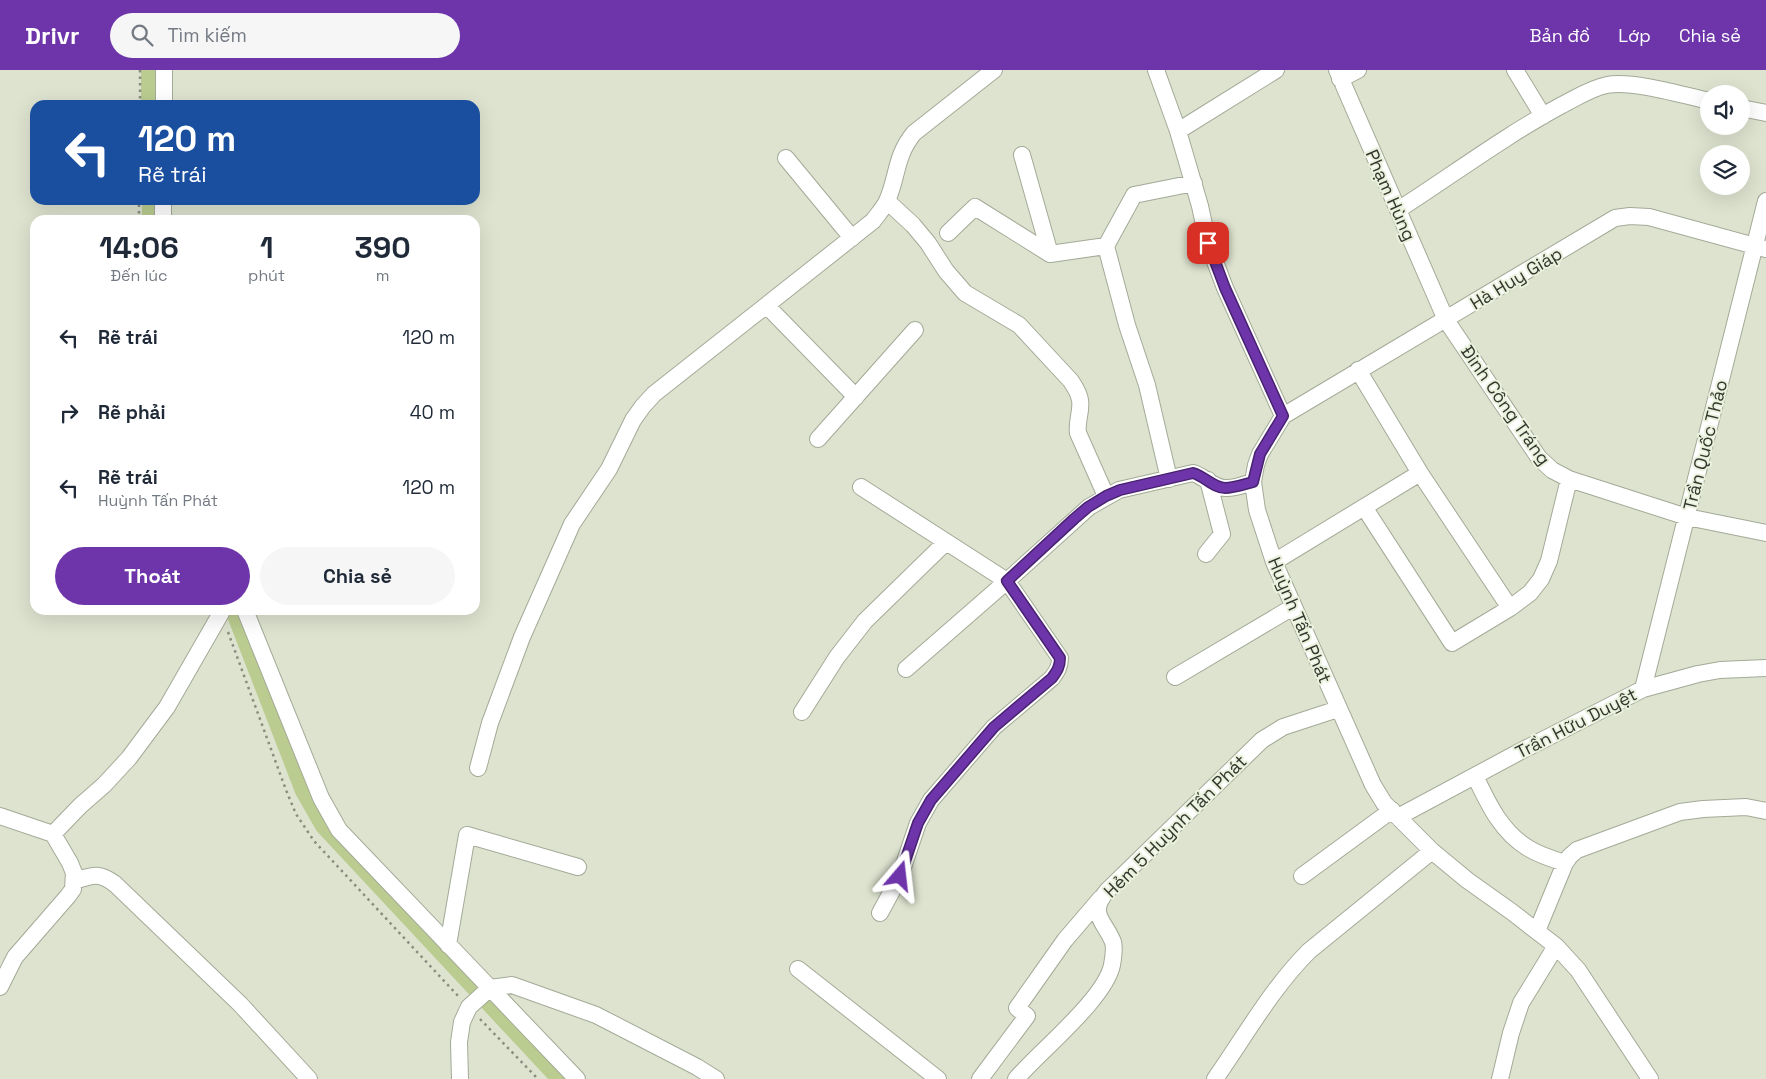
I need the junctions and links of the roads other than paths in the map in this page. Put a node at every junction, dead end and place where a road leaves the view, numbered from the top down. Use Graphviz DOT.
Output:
graph roads {
  1 [pos="164,70"];
  2 [pos="994,70"];
  3 [pos="1156,70"];
  4 [pos="1276,70"];
  5 [pos="1358,70"];
  6 [pos="1515,70"];
  7 [pos="1338,74"];
  8 [pos="1700,99"];
  9 [pos="164,100"];
  10 [pos="1750,110"];
  11 [pos="1766,113"];
  12 [pos="1543,116"];
  13 [pos="1178,131"];
  14 [pos="1022,155"];
  15 [pos="786,158"];
  16 [pos="1194,183"];
  17 [pos="887,201"];
  18 [pos="1766,201"];
  19 [pos="1398,210"];
  20 [pos="948,233"];
  21 [pos="852,238"];
  22 [pos="1106,246"];
  23 [pos="1761,248"];
  24 [pos="1050,254"];
  25 [pos="767,306"];
  26 [pos="1446,320"];
  27 [pos="914,330"];
  28 [pos="1358,370"];
  29 [pos="856,397"];
  30 [pos="1283,416"];
  31 [pos="818,439"];
  32 [pos="1420,473"];
  33 [pos="1169,479"];
  34 [pos="1569,479"];
  35 [pos="1208,480"];
  36 [pos="1253,482"];
  37 [pos="861,487"];
  38 [pos="1106,496"];
  39 [pos="1364,507"];
  40 [pos="1687,516"];
  41 [pos="1765,531"];
  42 [pos="946,542"];
  43 [pos="1206,554"];
  44 [pos="1274,562"];
  45 [pos="1007,581"];
  46 [pos="1293,607"];
  47 [pos="1510,608"];
  48 [pos="220,615"];
  49 [pos="248,615"];
  50 [pos="1766,668"];
  51 [pos="906,669"];
  52 [pos="1175,677"];
  53 [pos="1643,689"];
  54 [pos="1338,709"];
  55 [pos="802,712"];
  56 [pos="478,768"];
  57 [pos="1475,776"];
  58 [pos="1766,811"];
  59 [pos="1395,814"];
  60 [pos="0,816"];
  61 [pos="53,834"];
  62 [pos="1432,851"];
  63 [pos="1565,863"];
  64 [pos="578,866"];
  65 [pos="1302,876"];
  66 [pos="74,881"];
  67 [pos="1101,898"];
  68 [pos="880,913"];
  69 [pos="1538,931"];
  70 [pos="448,945"];
  71 [pos="1556,946"];
  72 [pos="798,969"];
  73 [pos="0,987"];
  74 [pos="490,988"];
  75 [pos="309,1079"];
  76 [pos="460,1079"];
  77 [pos="577,1079"];
  78 [pos="716,1079"];
  79 [pos="938,1079"];
  80 [pos="980,1079"];
  81 [pos="1016,1079"];
  82 [pos="1215,1079"];
  83 [pos="1500,1079"];
  84 [pos="1650,1079"];
  1 -- 9 [label="street"];
  2 -- 17 [label="street"];
  3 -- 13 [label="street"];
  4 -- 13 [label="street"];
  5 -- 7 [label="street"];
  6 -- 12 [label="street"];
  7 -- 19 [label="street, Phạm Hùng"];
  8 -- 12 [label="street"];
  10 -- 11 [label="street"];
  12 -- 19 [label="street"];
  13 -- 16 [label="street"];
  14 -- 24 [label="street"];
  15 -- 21 [label="street"];
  16 -- 22 [label="street"];
  16 -- 30 [label="street"];
  17 -- 21 [label="street"];
  17 -- 38 [label="street"];
  18 -- 23 [label="street, Trần Quốc Thảo"];
  19 -- 26 [label="street, Phạm Hùng"];
  20 -- 24 [label="street"];
  21 -- 25 [label="street"];
  22 -- 24 [label="street"];
  22 -- 33 [label="street"];
  23 -- 26 [label="street, Hà Huy Giáp"];
  23 -- 40 [label="street, Trần Quốc Thảo"];
  25 -- 29 [label="street"];
  25 -- 56 [label="street"];
  26 -- 28 [label="street, Hà Huy Giáp"];
  26 -- 34 [label="street, Đinh Công Tráng"];
  27 -- 29 [label="street"];
  28 -- 30 [label="street, Hà Huy Giáp"];
  28 -- 32 [label="street"];
  29 -- 31 [label="street"];
  30 -- 36 [label="street, Huỳnh Tấn Phát"];
  32 -- 39 [label="street"];
  32 -- 47 [label="street"];
  33 -- 35 [label="street"];
  33 -- 38 [label="street"];
  34 -- 40 [label="street, Đinh Công Tráng"];
  34 -- 47 [label="street"];
  35 -- 36 [label="street"];
  35 -- 43 [label="street"];
  36 -- 44 [label="street, Huỳnh Tấn Phát"];
  37 -- 42 [label="street"];
  38 -- 45 [label="street"];
  39 -- 44 [label="street"];
  39 -- 47 [label="street"];
  40 -- 41 [label="street, Đinh Công Tráng"];
  40 -- 53 [label="street, Trần Quốc Thảo"];
  42 -- 45 [label="street"];
  42 -- 55 [label="street"];
  44 -- 46 [label="street, Huỳnh Tấn Phát"];
  45 -- 51 [label="street"];
  45 -- 68 [label="street"];
  46 -- 52 [label="street"];
  46 -- 54 [label="street, Huỳnh Tấn Phát"];
  48 -- 61 [label="street"];
  49 -- 70 [label="street"];
  50 -- 53 [label="street, Trần Hữu Duyệt"];
  53 -- 57 [label="street, Trần Hữu Duyệt"];
  54 -- 59 [label="street, Huỳnh Tấn Phát"];
  54 -- 67 [label="street, Hẻm 5 Huỳnh Tấn Phát"];
  57 -- 59 [label="street, Trần Hữu Duyệt"];
  57 -- 63 [label="street"];
  58 -- 63 [label="street"];
  59 -- 62 [label="street, Huỳnh Tấn Phát"];
  59 -- 65 [label="street, Trần Hữu Duyệt"];
  60 -- 61 [label="street"];
  61 -- 66 [label="street"];
  62 -- 69 [label="street, Huỳnh Tấn Phát"];
  62 -- 82 [label="street"];
  63 -- 69 [label="street"];
  64 -- 70 [label="street"];
  66 -- 73 [label="street"];
  66 -- 75 [label="street"];
  67 -- 80 [label="street"];
  67 -- 81 [label="street, Hẻm 5 Huỳnh Tấn Phát"];
  69 -- 71 [label="street, Huỳnh Tấn Phát"];
  70 -- 74 [label="street"];
  71 -- 83 [label="street"];
  71 -- 84 [label="street, Huỳnh Tấn Phát"];
  72 -- 79 [label="street"];
  74 -- 76 [label="street"];
  74 -- 77 [label="street"];
  74 -- 78 [label="street"];
}
